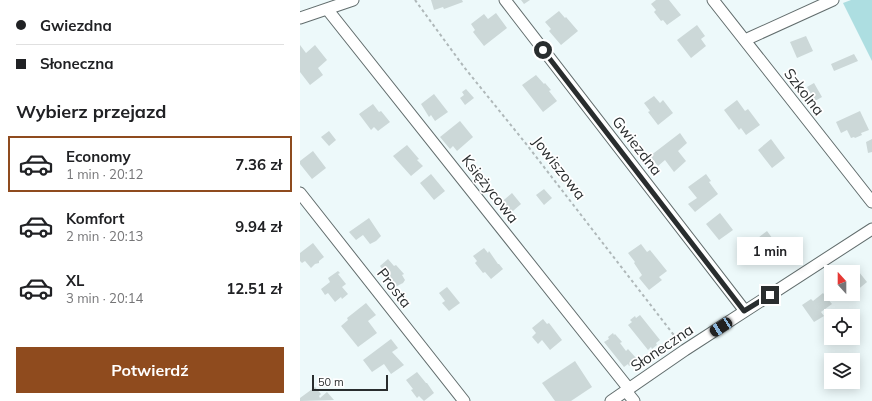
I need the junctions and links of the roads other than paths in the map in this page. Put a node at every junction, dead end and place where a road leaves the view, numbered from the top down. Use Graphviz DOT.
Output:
graph roads {
  1 [pos="353,0"];
  2 [pos="505,0"];
  3 [pos="713,0"];
  4 [pos="833,0"];
  5 [pos="328,9"];
  6 [pos="300,18"];
  7 [pos="745,40"];
  8 [pos="300,193"];
  9 [pos="872,202"];
  10 [pos="872,229"];
  11 [pos="744,311"];
  12 [pos="628,390"];
  13 [pos="464,401"];
  14 [pos="611,401"];
  15 [pos="634,401"];
  1 -- 5 [label="street"];
  2 -- 11 [label="street, Gwiezdna"];
  3 -- 7 [label="street, Szkolna"];
  4 -- 7 [label="street"];
  5 -- 6 [label="street"];
  5 -- 12 [label="street, Księżycowa"];
  7 -- 9 [label="street, Szkolna"];
  8 -- 13 [label="street, Prosta"];
  10 -- 11 [label="street, Słoneczna"];
  11 -- 12 [label="street, Słoneczna"];
  12 -- 14 [label="street, Słoneczna"];
  12 -- 15 [label="street, Księżycowa"];
}
